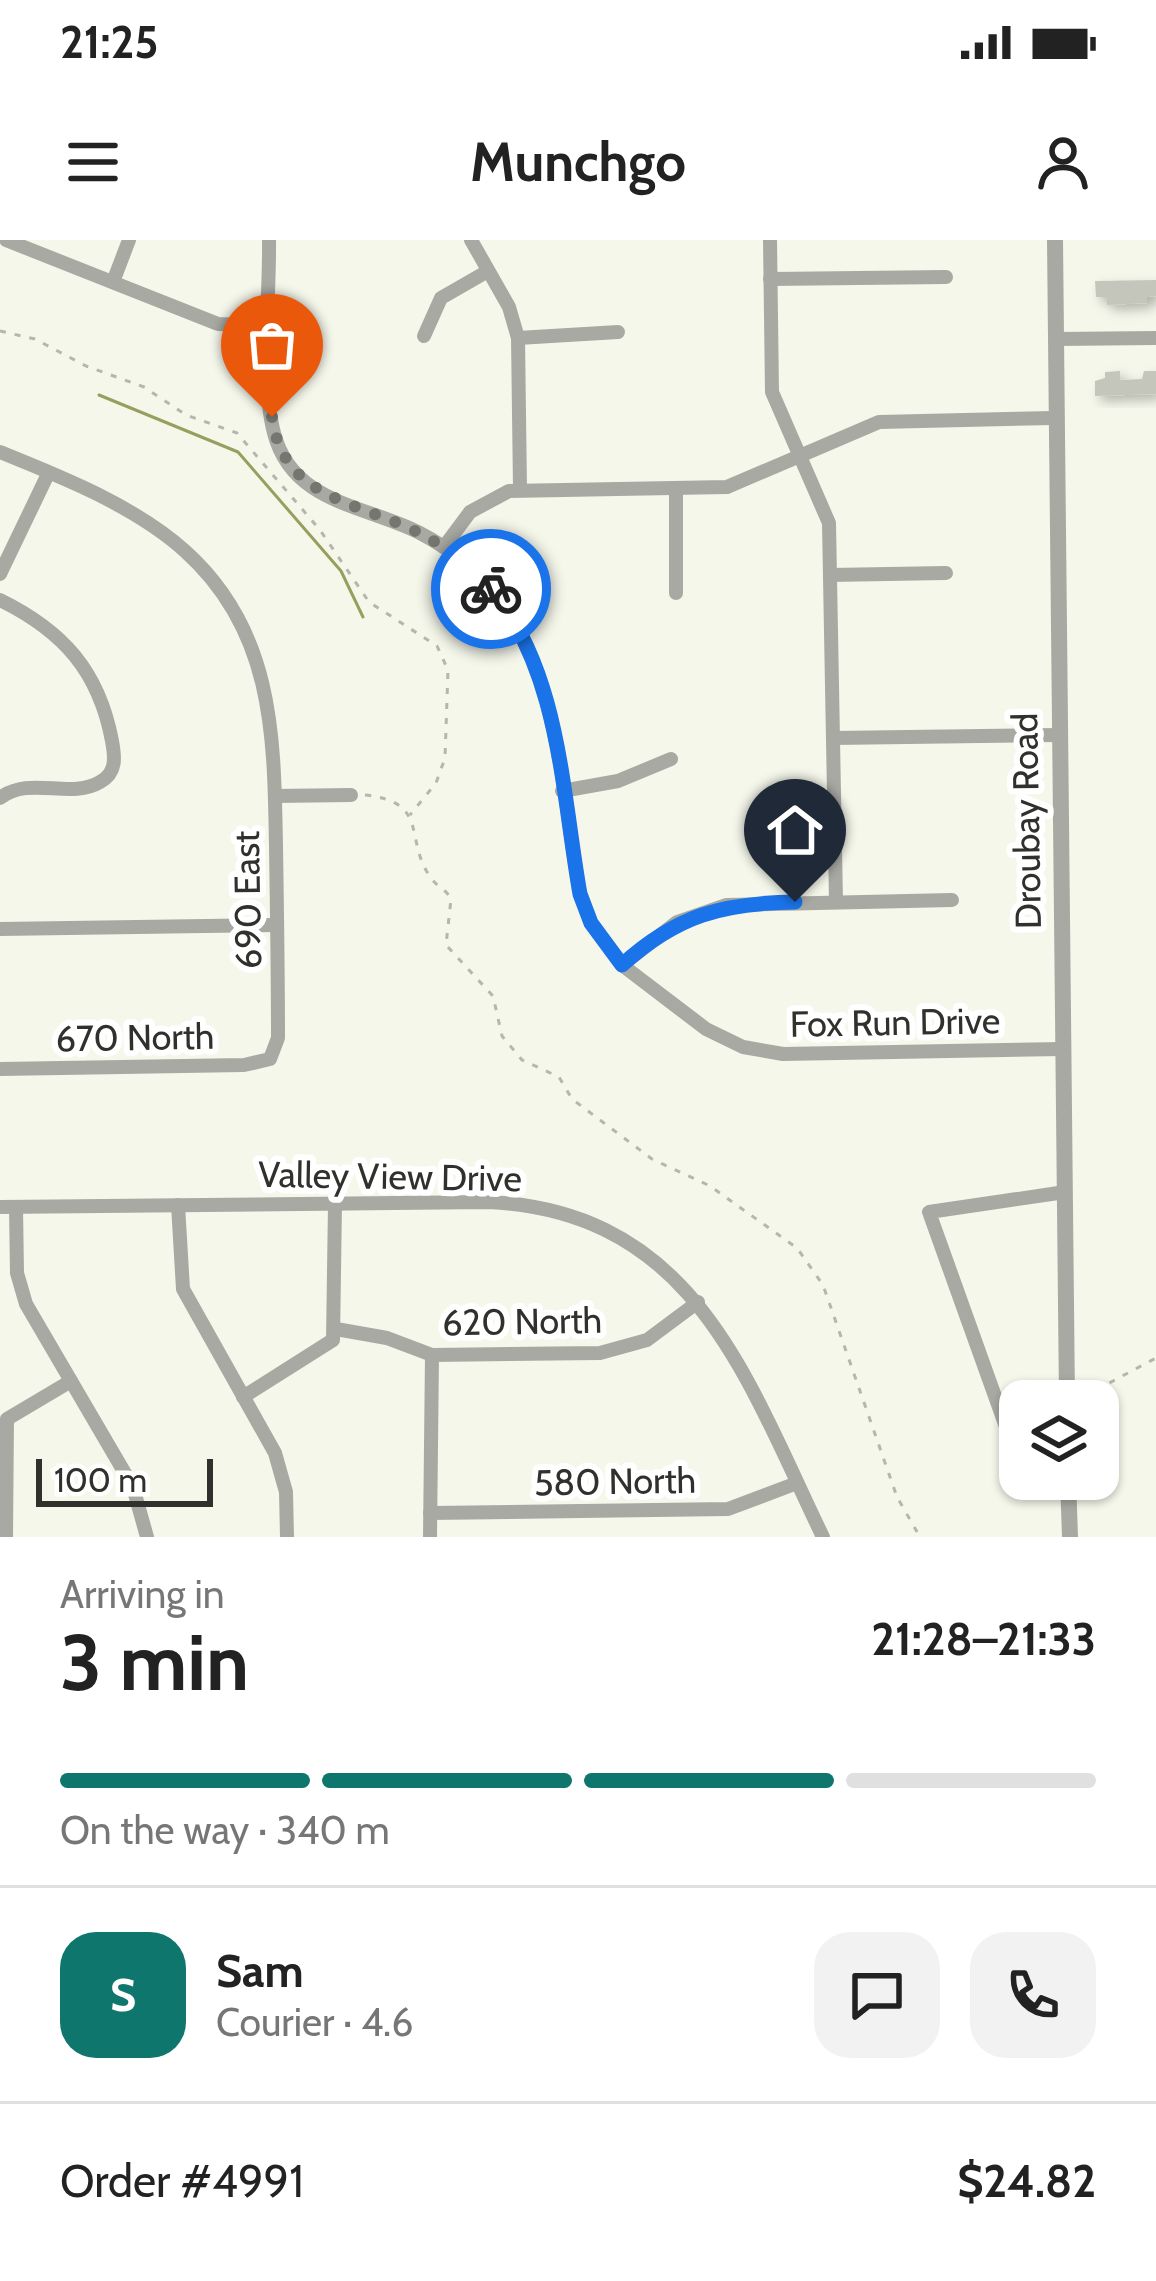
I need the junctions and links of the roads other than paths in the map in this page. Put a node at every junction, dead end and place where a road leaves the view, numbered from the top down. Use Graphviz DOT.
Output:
graph roads {
  1 [pos="6,240"];
  2 [pos="129,240"];
  3 [pos="269,240"];
  4 [pos="471,240"];
  5 [pos="770,240"];
  6 [pos="1054,240"];
  7 [pos="488,271"];
  8 [pos="946,277"];
  9 [pos="770,279"];
  10 [pos="113,282"];
  11 [pos="270,326"];
  12 [pos="618,332"];
  13 [pos="424,336"];
  14 [pos="518,338"];
  15 [pos="1156,338"];
  16 [pos="1056,339"];
  17 [pos="1054,418"];
  18 [pos="0,452"];
  19 [pos="801,456"];
  20 [pos="48,474"];
  21 [pos="676,488"];
  22 [pos="520,489"];
  23 [pos="443,547"];
  24 [pos="946,573"];
  25 [pos="0,574"];
  26 [pos="830,575"];
  27 [pos="676,593"];
  28 [pos="0,600"];
  29 [pos="1058,735"];
  30 [pos="833,738"];
  31 [pos="671,759"];
  32 [pos="562,791"];
  33 [pos="351,795"];
  34 [pos="275,796"];
  35 [pos="0,798"];
  36 [pos="952,900"];
  37 [pos="836,902"];
  38 [pos="277,926"];
  39 [pos="0,928"];
  40 [pos="622,965"];
  41 [pos="1062,1049"];
  42 [pos="270,1059"];
  43 [pos="0,1069"];
  44 [pos="1065,1192"];
  45 [pos="335,1204"];
  46 [pos="178,1205"];
  47 [pos="8,1207"];
  48 [pos="698,1302"];
  49 [pos="336,1329"];
  50 [pos="432,1355"];
  51 [pos="1067,1380"];
  52 [pos="71,1381"];
  53 [pos="243,1396"];
  54 [pos="999,1408"];
  55 [pos="797,1483"];
  56 [pos="1069,1500"];
  57 [pos="430,1513"];
  58 [pos="6,1537"];
  59 [pos="147,1537"];
  60 [pos="287,1537"];
  61 [pos="430,1537"];
  62 [pos="823,1537"];
  63 [pos="1070,1537"];
  1 -- 10 [label="street"];
  2 -- 10 [label="street"];
  3 -- 11 [label="street, Fox Run Drive"];
  4 -- 7 [label="street"];
  5 -- 9 [label="street"];
  6 -- 16 [label="street, Droubay Road"];
  7 -- 13 [label="street"];
  7 -- 14 [label="street"];
  8 -- 9 [label="street"];
  9 -- 19 [label="street"];
  10 -- 11 [label="street"];
  11 -- 23 [label="street, Fox Run Drive"];
  12 -- 14 [label="street"];
  14 -- 22 [label="street"];
  15 -- 16 [label="street"];
  16 -- 17 [label="street, Droubay Road"];
  17 -- 19 [label="street"];
  17 -- 29 [label="street, Droubay Road"];
  18 -- 20 [label="street, 690 East"];
  19 -- 21 [label="street"];
  19 -- 26 [label="street"];
  20 -- 25 [label="street"];
  20 -- 34 [label="street, 690 East"];
  21 -- 22 [label="street"];
  21 -- 27 [label="street"];
  22 -- 23 [label="street"];
  23 -- 32 [label="street, Fox Run Drive"];
  24 -- 26 [label="street"];
  26 -- 30 [label="street"];
  28 -- 35 [label="street"];
  29 -- 30 [label="street"];
  29 -- 41 [label="street, Droubay Road"];
  30 -- 37 [label="street"];
  31 -- 32 [label="street"];
  32 -- 40 [label="street, Fox Run Drive"];
  33 -- 34 [label="street"];
  34 -- 38 [label="street, 690 East"];
  36 -- 37 [label="street"];
  37 -- 40 [label="street"];
  38 -- 39 [label="street"];
  38 -- 42 [label="street, 690 East"];
  40 -- 41 [label="street, Fox Run Drive"];
  41 -- 44 [label="street, Droubay Road"];
  42 -- 43 [label="street, 670 North"];
  44 -- 51 [label="street, Droubay Road"];
  44 -- 54 [label="street"];
  45 -- 46 [label="street, Valley View Drive"];
  45 -- 48 [label="street, Valley View Drive"];
  45 -- 49 [label="street"];
  46 -- 47 [label="street, Valley View Drive"];
  46 -- 53 [label="street"];
  47 -- 52 [label="street"];
  48 -- 50 [label="street, 620 North"];
  48 -- 55 [label="street, Valley View Drive"];
  49 -- 50 [label="street, 620 North"];
  49 -- 53 [label="street"];
  50 -- 57 [label="street"];
  52 -- 58 [label="street"];
  52 -- 59 [label="street"];
  53 -- 60 [label="street"];
  55 -- 57 [label="street, 580 North"];
  55 -- 62 [label="street, Valley View Drive"];
  56 -- 63 [label="street"];
  57 -- 61 [label="street"];
}
